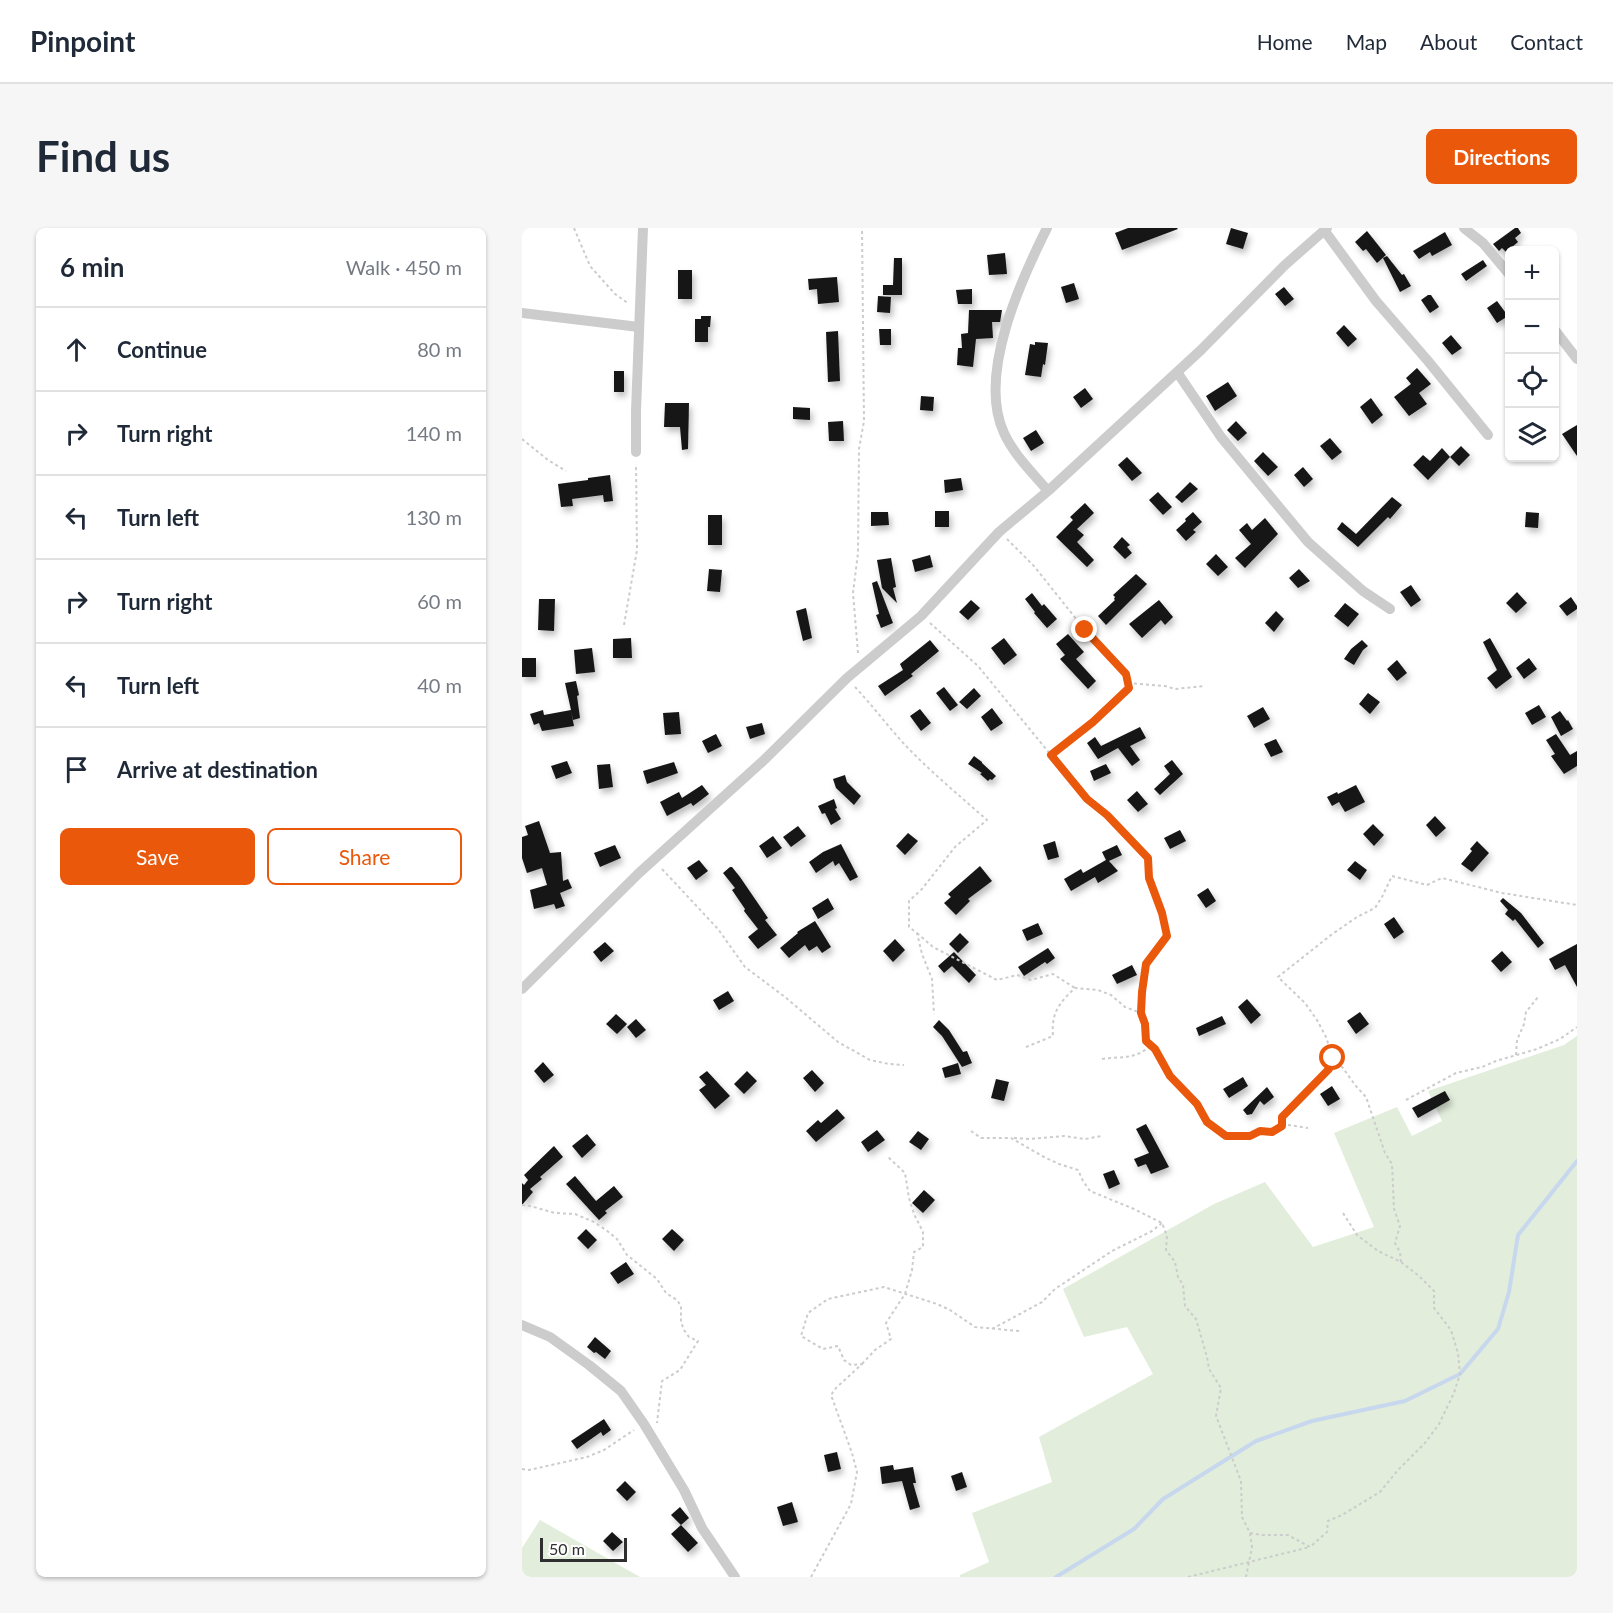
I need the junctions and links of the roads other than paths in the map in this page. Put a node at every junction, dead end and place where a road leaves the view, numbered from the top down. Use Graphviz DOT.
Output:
graph roads {
  1 [pos="644,228"];
  2 [pos="1047,228"];
  3 [pos="1464,228"];
  4 [pos="1325,229"];
  5 [pos="1505,269"];
  6 [pos="522,313"];
  7 [pos="639,327"];
  8 [pos="1559,336"];
  9 [pos="1577,359"];
  10 [pos="1177,372"];
  11 [pos="1488,435"];
  12 [pos="636,452"];
  13 [pos="1048,491"];
  14 [pos="1390,609"];
  15 [pos="522,989"];
  16 [pos="522,1324"];
  17 [pos="735,1577"];
  1 -- 7 [label="street"];
  2 -- 13 [label="street"];
  3 -- 5 [label="street"];
  4 -- 10 [label="street"];
  4 -- 11 [label="street"];
  6 -- 7 [label="street"];
  7 -- 12 [label="street"];
  8 -- 9 [label="street"];
  10 -- 13 [label="street"];
  10 -- 14 [label="street"];
  13 -- 15 [label="street"];
  16 -- 17 [label="street"];
}
